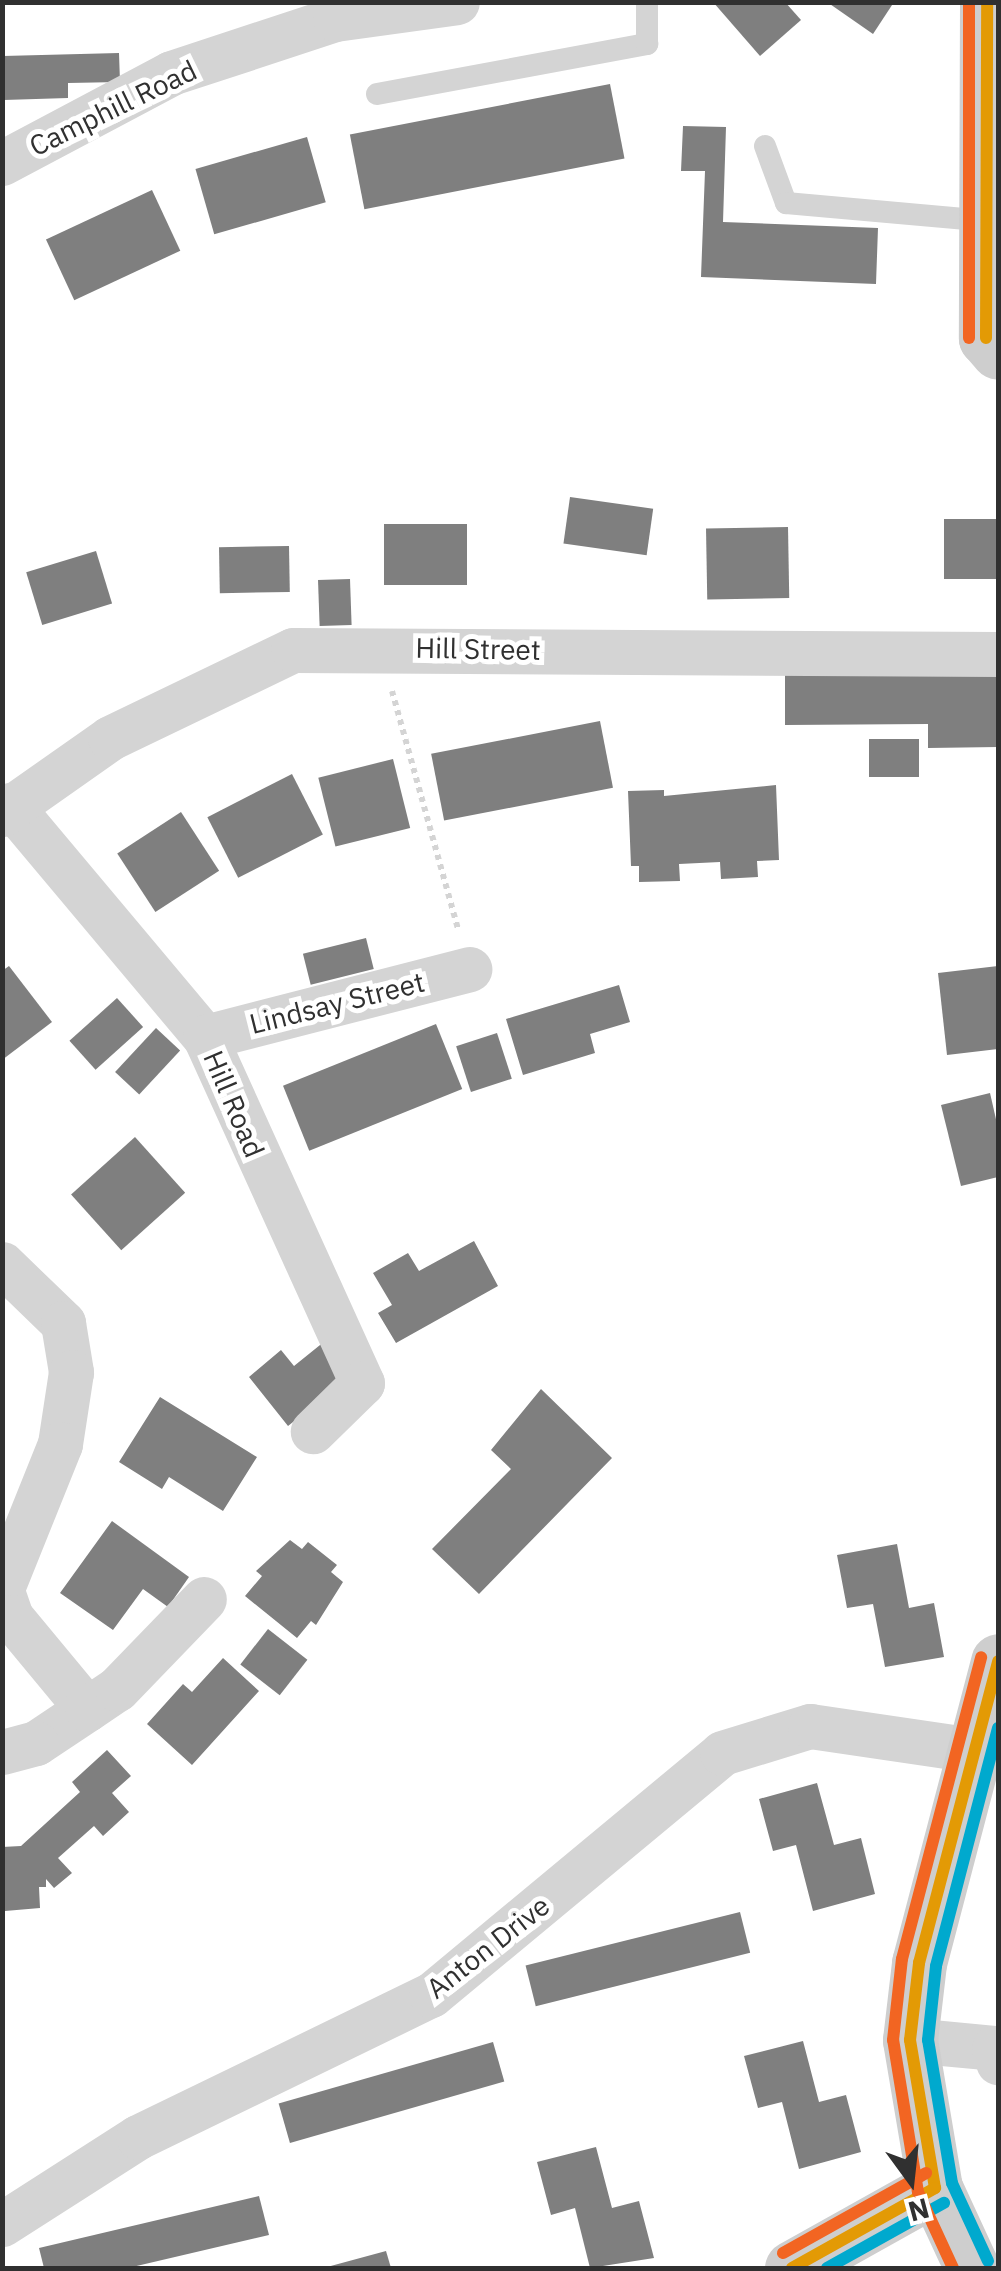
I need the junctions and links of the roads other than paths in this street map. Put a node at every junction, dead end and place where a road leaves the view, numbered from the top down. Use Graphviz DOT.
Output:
graph roads {
  1 [pos="458,2"];
  2 [pos="646,2"];
  3 [pos="987,2"];
  4 [pos="376,94"];
  5 [pos="765,146"];
  6 [pos="2,163"];
  7 [pos="986,221"];
  8 [pos="992,345"];
  9 [pos="998,654"];
  10 [pos="6,810"];
  11 [pos="469,969"];
  12 [pos="205,1037"];
  13 [pos="2,1264"];
  14 [pos="313,1431"];
  15 [pos="2,1590"];
  16 [pos="204,1599"];
  17 [pos="998,1661"];
  18 [pos="87,1709"];
  19 [pos="973,1750"];
  20 [pos="2,1752"];
  21 [pos="910,2040"];
  22 [pos="997,2046"];
  23 [pos="935,2188"];
  24 [pos="2,2224"];
  25 [pos="792,2268"];
  26 [pos="972,2268"];
  1 -- 6 [label="street, Camphill Road"];
  2 -- 4 [label="lane"];
  3 -- 7 [label="street"];
  5 -- 7 [label="lane"];
  7 -- 8 [label="street"];
  9 -- 10 [label="street, Hill Street"];
  10 -- 12 [label="street, Hill Road"];
  11 -- 12 [label="street, Lindsay Street"];
  12 -- 14 [label="street, Hill Road"];
  13 -- 15 [label="street"];
  15 -- 18 [label="street"];
  16 -- 18 [label="street"];
  17 -- 19 [label="street"];
  18 -- 20 [label="street"];
  19 -- 21 [label="street"];
  19 -- 24 [label="street, Anton Drive"];
  21 -- 22 [label="street"];
  21 -- 23 [label="street"];
  23 -- 25 [label="street"];
  23 -- 26 [label="street"];
}
